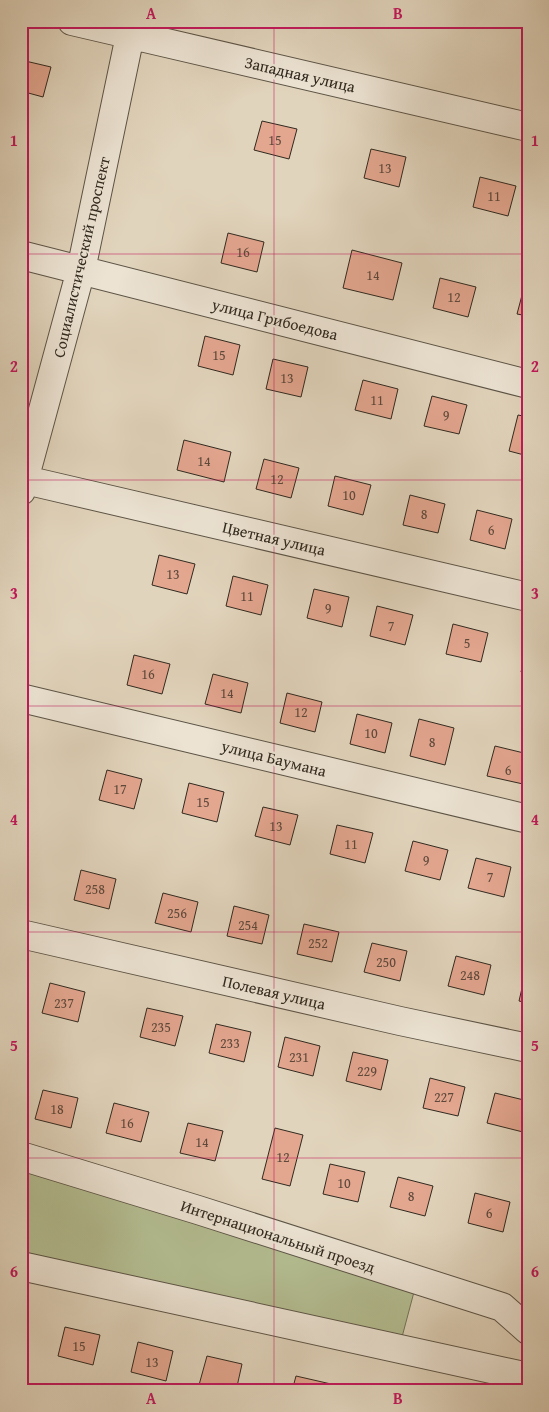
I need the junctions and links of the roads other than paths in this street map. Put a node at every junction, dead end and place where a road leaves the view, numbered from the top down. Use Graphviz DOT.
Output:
graph roads {
  1 [pos="72,21"];
  2 [pos="132,28"];
  3 [pos="528,127"];
  4 [pos="21,255"];
  5 [pos="81,270"];
  6 [pos="528,384"];
  7 [pos="22,483"];
  8 [pos="528,597"];
  9 [pos="21,698"];
  10 [pos="528,819"];
  11 [pos="21,934"];
  12 [pos="528,1048"];
  13 [pos="21,1156"];
  14 [pos="21,1266"];
  15 [pos="528,1330"];
  16 [pos="528,1377"];
  1 -- 2 [label="street, Западная улица"];
  2 -- 3 [label="street, Западная улица"];
  2 -- 5 [label="street, Социалистический проспект"];
  4 -- 5 [label="street, улица Грибоедова"];
  5 -- 6 [label="street, улица Грибоедова"];
  5 -- 7 [label="street, Социалистический проспект"];
  7 -- 8 [label="street, Цветная улица"];
  9 -- 10 [label="street, улица Баумана"];
  11 -- 12 [label="street, Полевая улица"];
  13 -- 15 [label="street, Интернациональный проезд"];
  14 -- 16 [label="street"];
}
